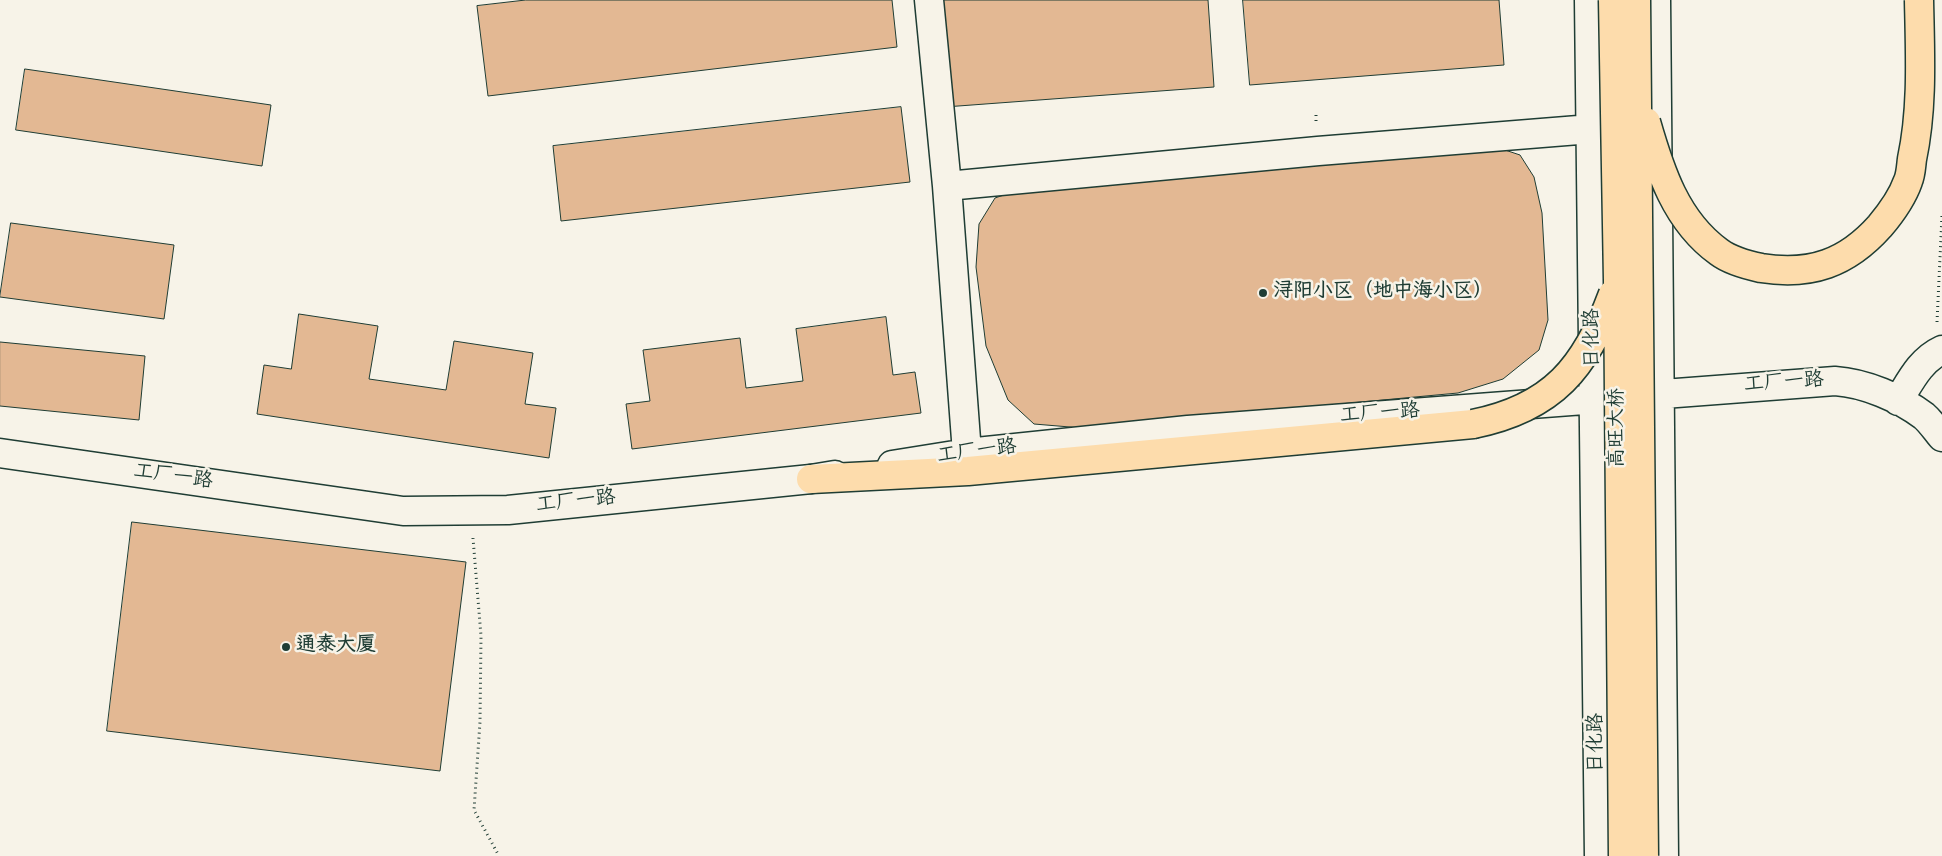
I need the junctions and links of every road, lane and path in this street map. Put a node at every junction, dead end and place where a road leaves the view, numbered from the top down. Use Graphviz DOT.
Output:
graph roads {
  1 [pos="929,0"];
  2 [pos="1589,0"];
  3 [pos="1613,0"];
  4 [pos="1636,0"];
  5 [pos="1656,0"];
  6 [pos="1919,0"];
  7 [pos="1636,92"];
  8 [pos="1591,129"];
  9 [pos="947,186"];
  10 [pos="1942,215"];
  11 [pos="1618,280"];
  12 [pos="1939,352"];
  13 [pos="1660,393"];
  14 [pos="1595,398"];
  15 [pos="1898,401"];
  16 [pos="1942,437"];
  17 [pos="0,453"];
  18 [pos="967,453"];
  19 [pos="811,479"];
  20 [pos="471,510"];
  21 [pos="499,856"];
  22 [pos="1598,856"];
  23 [pos="1623,856"];
  24 [pos="1644,856"];
  25 [pos="1664,856"];
  1 -- 9 [label="street"];
  2 -- 8 [label="street, 日化路"];
  3 -- 11 [label="main road, 高旺大桥, bridge"];
  4 -- 7 [label="main road, 高旺大桥, bridge"];
  5 -- 13 [label="street"];
  6 -- 7 [label="main road, bridge"];
  7 -- 24 [label="main road, 高旺大桥, bridge"];
  8 -- 9 [label="street"];
  8 -- 14 [label="street, 日化路"];
  9 -- 18 [label="street"];
  10 -- 12 [label="path"];
  11 -- 19 [label="main road, bridge"];
  11 -- 23 [label="main road, 高旺大桥, bridge"];
  12 -- 15 [label="street"];
  13 -- 14 [label="street, 工厂一路"];
  13 -- 15 [label="street, 工厂一路"];
  13 -- 25 [label="street"];
  14 -- 18 [label="street, 工厂一路"];
  14 -- 22 [label="street, 日化路"];
  15 -- 16 [label="street, 工厂一路"];
  17 -- 20 [label="street, 工厂一路"];
  18 -- 19 [label="street, 工厂一路"];
  19 -- 20 [label="street, 工厂一路"];
  20 -- 21 [label="path"];
}
